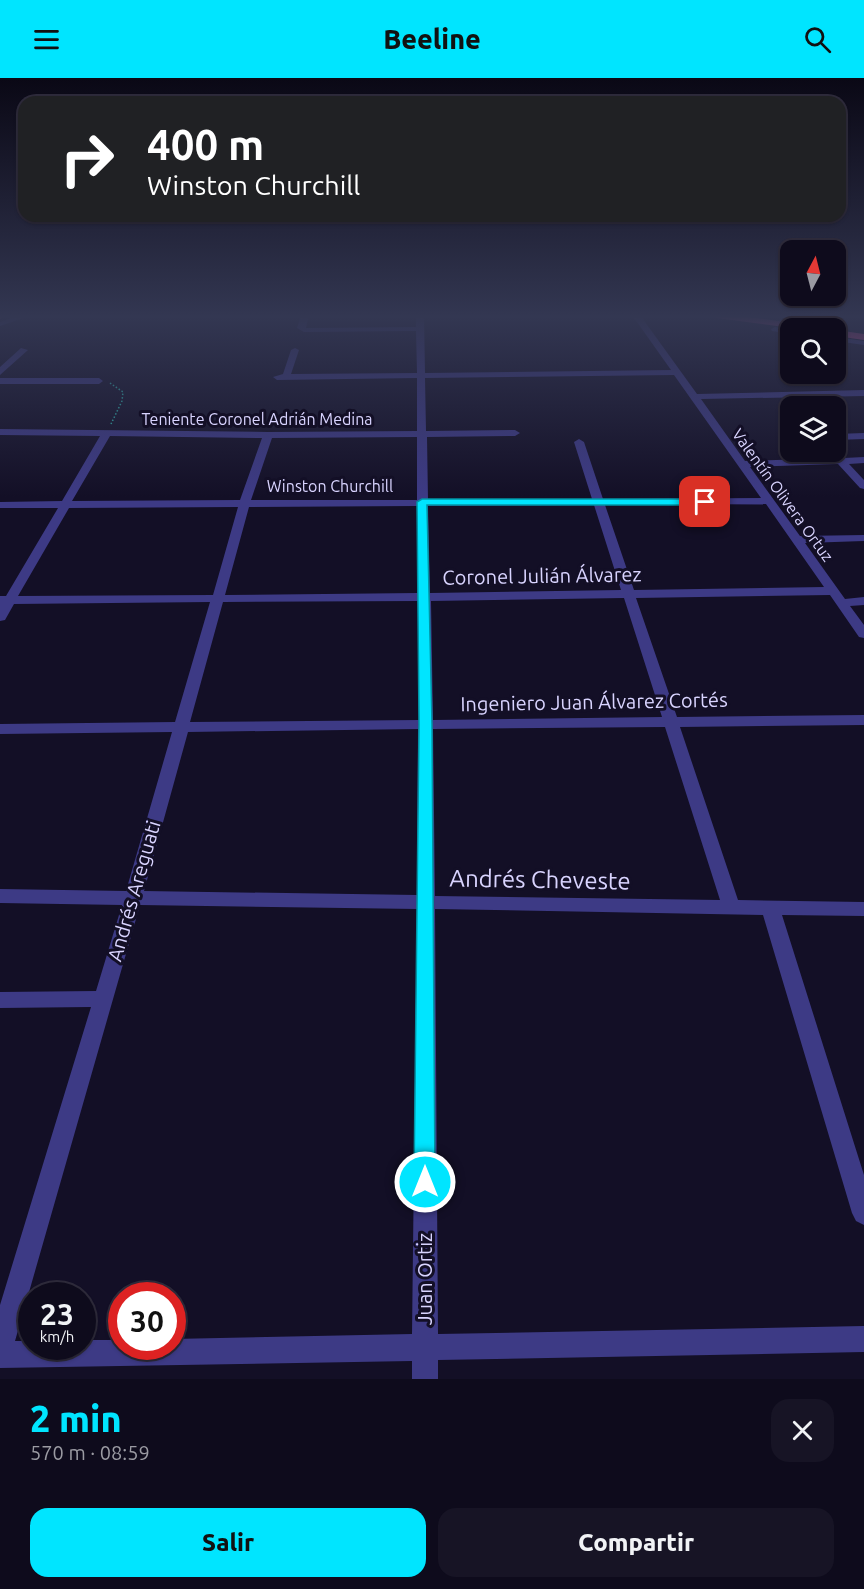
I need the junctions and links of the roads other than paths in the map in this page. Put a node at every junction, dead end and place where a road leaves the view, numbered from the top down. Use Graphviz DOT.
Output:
graph roads {
  1 [pos="420,375"];
  2 [pos="283,376"];
  3 [pos="371,376"];
  4 [pos="679,376"];
  5 [pos="0,381"];
  6 [pos="99,381"];
  7 [pos="864,393"];
  8 [pos="780,395"];
  9 [pos="693,397"];
  10 [pos="0,432"];
  11 [pos="515,433"];
  12 [pos="106,434"];
  13 [pos="420,434"];
  14 [pos="268,435"];
  15 [pos="864,436"];
  16 [pos="846,437"];
  17 [pos="579,442"];
  18 [pos="864,460"];
  19 [pos="846,461"];
  20 [pos="807,462"];
  21 [pos="841,462"];
  22 [pos="741,464"];
  23 [pos="864,486"];
  24 [pos="769,501"];
  25 [pos="422,502"];
  26 [pos="599,502"];
  27 [pos="245,503"];
  28 [pos="0,505"];
  29 [pos="65,505"];
  30 [pos="864,538"];
  31 [pos="798,540"];
  32 [pos="833,591"];
  33 [pos="629,595"];
  34 [pos="423,597"];
  35 [pos="218,599"];
  36 [pos="5,600"];
  37 [pos="864,601"];
  38 [pos="842,603"];
  39 [pos="0,616"];
  40 [pos="864,634"];
  41 [pos="864,720"];
  42 [pos="670,723"];
  43 [pos="426,724"];
  44 [pos="180,726"];
  45 [pos="0,729"];
  46 [pos="0,896"];
  47 [pos="132,898"];
  48 [pos="425,902"];
  49 [pos="731,906"];
  50 [pos="771,909"];
  51 [pos="864,909"];
  52 [pos="104,999"];
  53 [pos="0,1000"];
  54 [pos="864,1213"];
  55 [pos="864,1339"];
  56 [pos="425,1345"];
  57 [pos="0,1348"];
  58 [pos="0,1355"];
  59 [pos="425,1379"];
  1 -- 13 [label="street, Juan Ortiz"];
  2 -- 3 [label="street"];
  4 -- 9 [label="street, Valentín Olivera Ortuz"];
  5 -- 6 [label="street"];
  7 -- 8 [label="street"];
  8 -- 9 [label="street"];
  9 -- 22 [label="street, Valentín Olivera Ortuz"];
  10 -- 12 [label="street, Teniente Coronel Adrián Medina"];
  11 -- 13 [label="street, Teniente Coronel Adrián Medina"];
  12 -- 14 [label="street, Teniente Coronel Adrián Medina"];
  12 -- 29 [label="street"];
  13 -- 14 [label="street, Teniente Coronel Adrián Medina"];
  13 -- 25 [label="street, Juan Ortiz"];
  14 -- 27 [label="street, Andrés Areguati"];
  15 -- 16 [label="street"];
  17 -- 26 [label="street"];
  18 -- 19 [label="street"];
  20 -- 22 [label="street"];
  21 -- 23 [label="street"];
  22 -- 24 [label="street, Valentín Olivera Ortuz"];
  24 -- 26 [label="street, Winston Churchill"];
  24 -- 31 [label="street, Valentín Olivera Ortuz"];
  25 -- 26 [label="street, Winston Churchill"];
  25 -- 27 [label="street, Winston Churchill"];
  25 -- 34 [label="street, Juan Ortiz"];
  26 -- 33 [label="street"];
  27 -- 29 [label="street, Winston Churchill"];
  27 -- 35 [label="street, Andrés Areguati"];
  28 -- 29 [label="street, Winston Churchill"];
  29 -- 36 [label="street"];
  30 -- 31 [label="street"];
  31 -- 32 [label="street, Valentín Olivera Ortuz"];
  32 -- 33 [label="street, Coronel Julián Álvarez"];
  32 -- 38 [label="street, Valentín Olivera Ortuz"];
  33 -- 34 [label="street, Coronel Julián Álvarez"];
  33 -- 42 [label="street"];
  34 -- 35 [label="street, Coronel Julián Álvarez"];
  34 -- 43 [label="street, Juan Ortiz"];
  35 -- 36 [label="street, Coronel Julián Álvarez"];
  35 -- 44 [label="street, Andrés Areguati"];
  36 -- 39 [label="street"];
  37 -- 38 [label="street"];
  38 -- 40 [label="street, Valentín Olivera Ortuz"];
  41 -- 42 [label="street, Ingeniero Juan Álvarez Cortés"];
  42 -- 43 [label="street, Ingeniero Juan Álvarez Cortés"];
  42 -- 49 [label="street"];
  43 -- 44 [label="street, Ingeniero Juan Álvarez Cortés"];
  43 -- 48 [label="street, Juan Ortiz"];
  44 -- 45 [label="street, Ingeniero Juan Álvarez Cortés"];
  44 -- 47 [label="street, Andrés Areguati"];
  46 -- 47 [label="street, Andrés Cheveste"];
  47 -- 48 [label="street, Andrés Cheveste"];
  47 -- 52 [label="street, Andrés Areguati"];
  48 -- 49 [label="street, Andrés Cheveste"];
  48 -- 56 [label="street, Juan Ortiz"];
  49 -- 50 [label="street, Andrés Cheveste"];
  50 -- 51 [label="street, Andrés Cheveste"];
  50 -- 54 [label="street"];
  52 -- 53 [label="street"];
  52 -- 57 [label="street, Andrés Areguati"];
  55 -- 56 [label="street"];
  56 -- 58 [label="street"];
  56 -- 59 [label="street, Juan Ortiz"];
}
